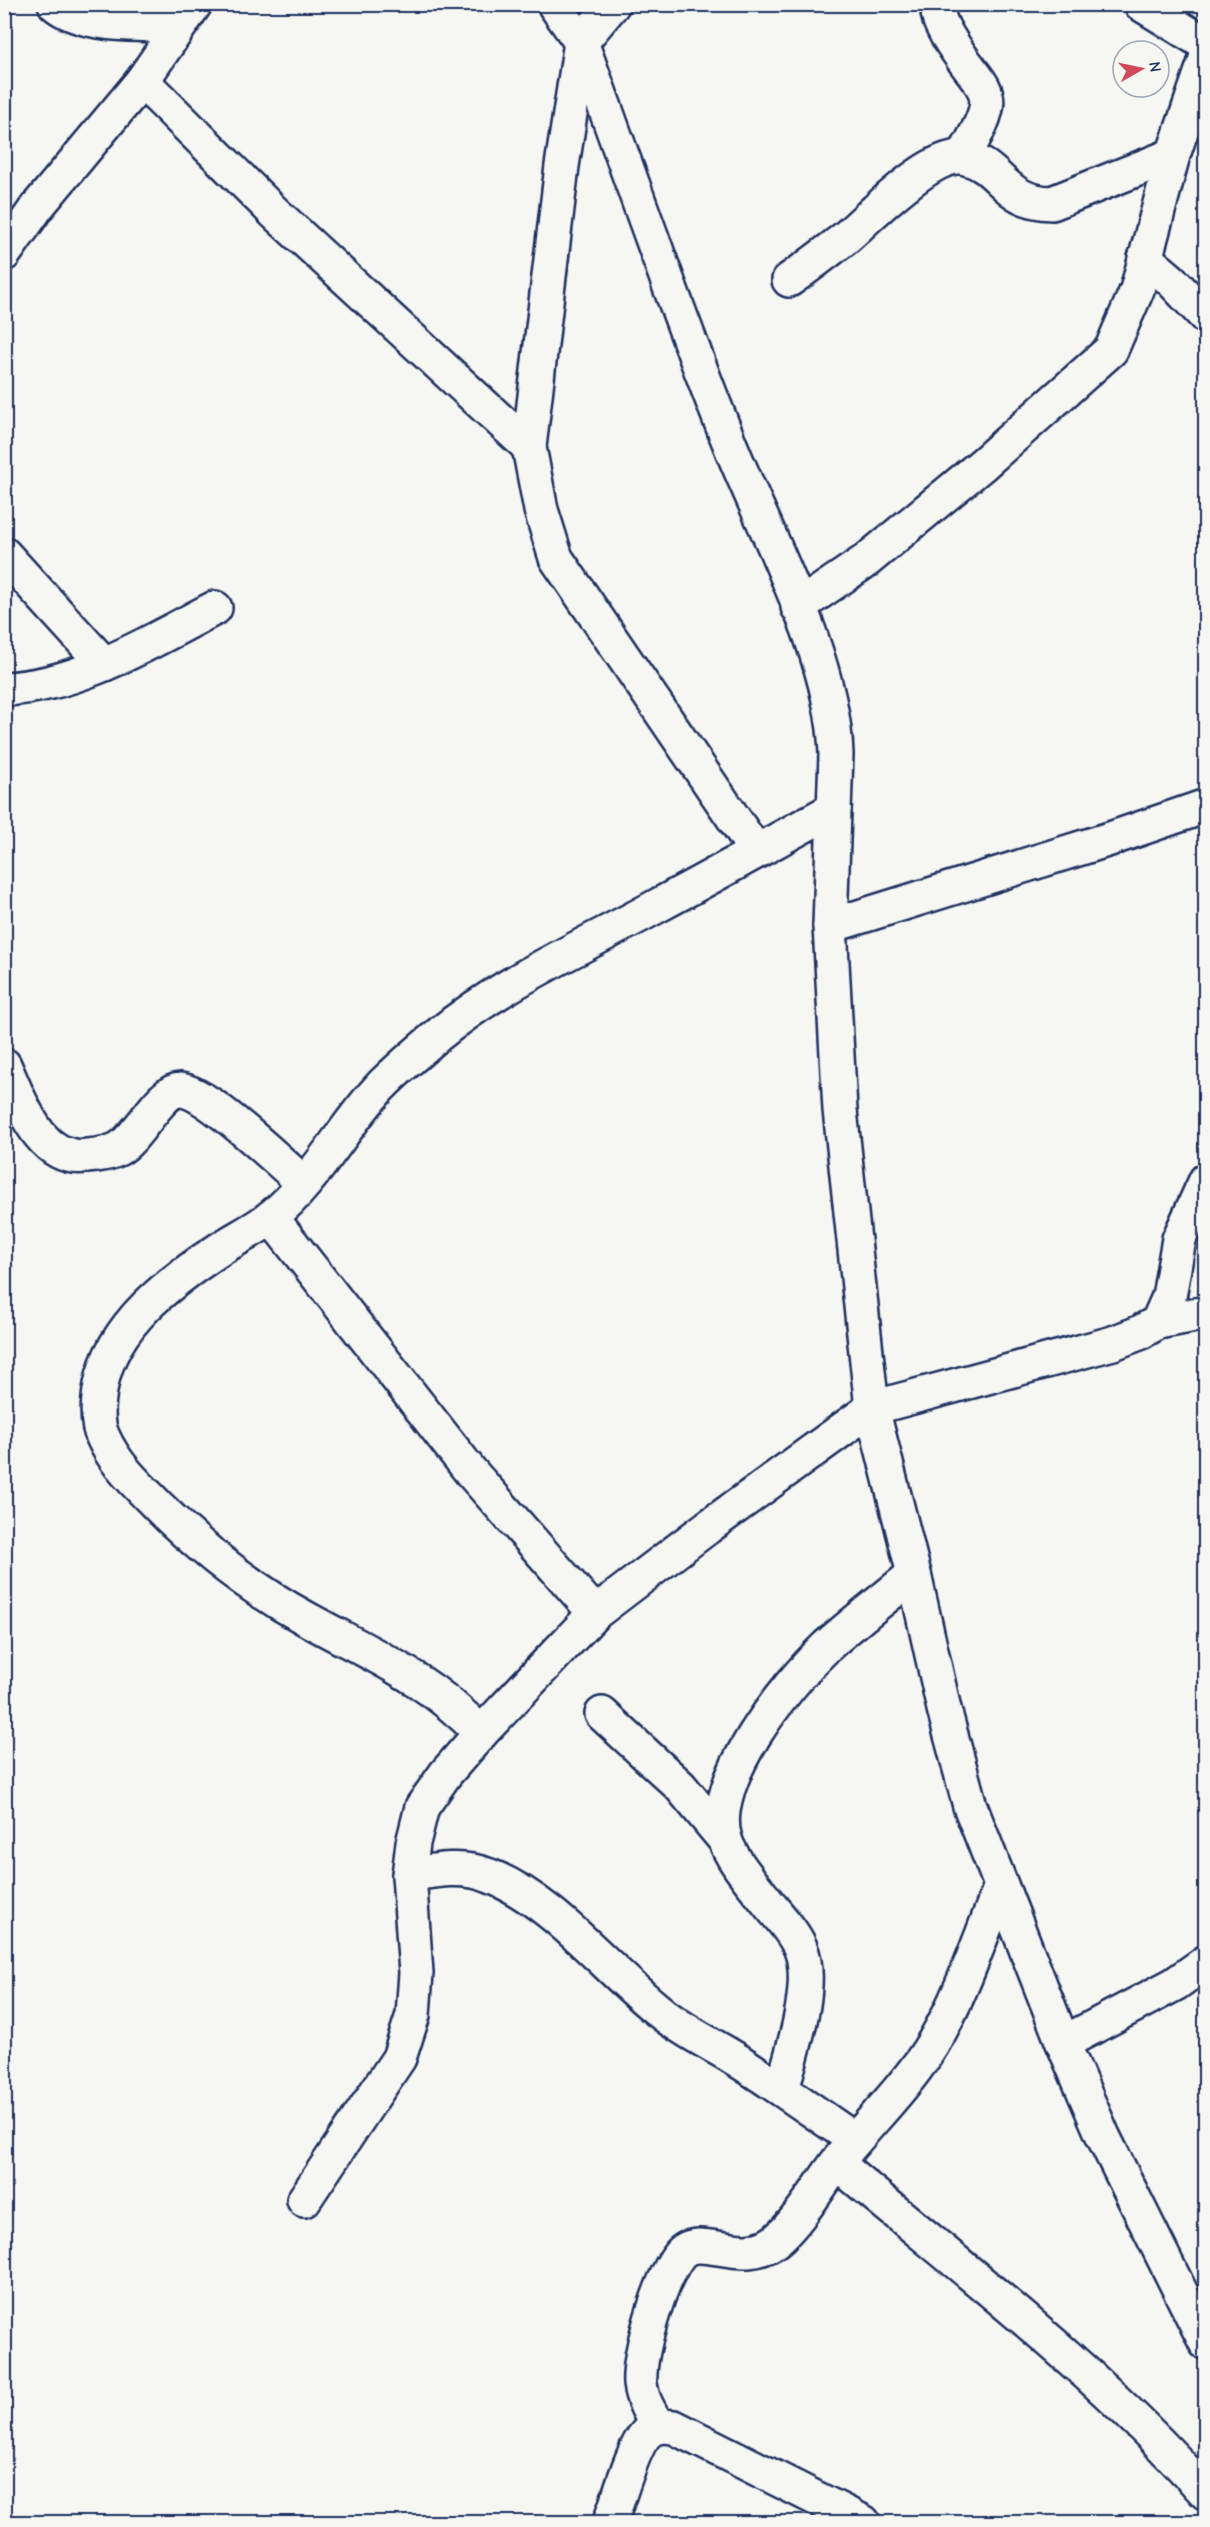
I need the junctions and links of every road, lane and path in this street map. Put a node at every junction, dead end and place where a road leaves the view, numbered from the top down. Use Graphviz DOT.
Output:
graph roads {
  1 [pos="55,4"];
  2 [pos="554,4"];
  3 [pos="613,4"];
  4 [pos="938,4"];
  5 [pos="1141,4"];
  6 [pos="187,15"];
  7 [pos="582,42"];
  8 [pos="1206,44"];
  9 [pos="1206,59"];
  10 [pos="142,81"];
  11 [pos="1173,155"];
  12 [pos="963,157"];
  13 [pos="4,207"];
  14 [pos="37,207"];
  15 [pos="4,254"];
  16 [pos="1145,258"];
  17 [pos="789,280"];
  18 [pos="1206,317"];
  19 [pos="529,447"];
  20 [pos="4,554"];
  21 [pos="798,607"];
  22 [pos="214,608"];
  23 [pos="104,664"];
  24 [pos="4,689"];
  25 [pos="1206,806"];
  26 [pos="834,809"];
  27 [pos="756,851"];
  28 [pos="830,926"];
  29 [pos="4,1065"];
  30 [pos="1206,1180"];
  31 [pos="304,1184"];
  32 [pos="271,1217"];
  33 [pos="1206,1313"];
  34 [pos="1158,1322"];
  35 [pos="872,1408"];
  36 [pos="914,1574"];
  37 [pos="595,1613"];
  38 [pos="602,1714"];
  39 [pos="482,1733"];
  40 [pos="725,1840"];
  41 [pos="409,1875"];
  42 [pos="1001,1886"];
  43 [pos="1206,1962"];
  44 [pos="1063,2043"];
  45 [pos="782,2089"];
  46 [pos="846,2152"];
  47 [pos="304,2200"];
  48 [pos="1206,2343"];
  49 [pos="658,2426"];
  50 [pos="1206,2493"];
  51 [pos="610,2523"];
  52 [pos="863,2523"];
  1 -- 6 [label="street"];
  2 -- 7 [label="street"];
  3 -- 7 [label="street"];
  4 -- 12 [label="street"];
  5 -- 8 [label="street"];
  6 -- 10 [label="street"];
  7 -- 19 [label="street"];
  7 -- 21 [label="street"];
  9 -- 11 [label="street"];
  10 -- 14 [label="street"];
  10 -- 19 [label="street"];
  11 -- 12 [label="street"];
  11 -- 16 [label="street"];
  12 -- 17 [label="street"];
  13 -- 14 [label="street"];
  14 -- 15 [label="street"];
  16 -- 18 [label="street"];
  16 -- 21 [label="street"];
  19 -- 27 [label="street"];
  20 -- 23 [label="street"];
  21 -- 26 [label="street"];
  22 -- 23 [label="street"];
  23 -- 24 [label="street"];
  25 -- 28 [label="street"];
  26 -- 27 [label="street"];
  26 -- 28 [label="street"];
  27 -- 31 [label="street"];
  28 -- 35 [label="street"];
  29 -- 31 [label="street"];
  30 -- 34 [label="street"];
  31 -- 32 [label="street"];
  32 -- 37 [label="street"];
  32 -- 39 [label="street"];
  33 -- 34 [label="street"];
  34 -- 35 [label="street"];
  35 -- 36 [label="street"];
  35 -- 37 [label="street"];
  36 -- 40 [label="street"];
  36 -- 42 [label="street"];
  37 -- 39 [label="street"];
  38 -- 40 [label="street"];
  39 -- 41 [label="street"];
  40 -- 45 [label="street"];
  41 -- 45 [label="street"];
  41 -- 47 [label="street"];
  42 -- 44 [label="street"];
  42 -- 46 [label="street"];
  43 -- 44 [label="street"];
  44 -- 48 [label="street"];
  45 -- 46 [label="street"];
  46 -- 49 [label="street"];
  46 -- 50 [label="street"];
  49 -- 51 [label="street"];
  49 -- 52 [label="street"];
}
